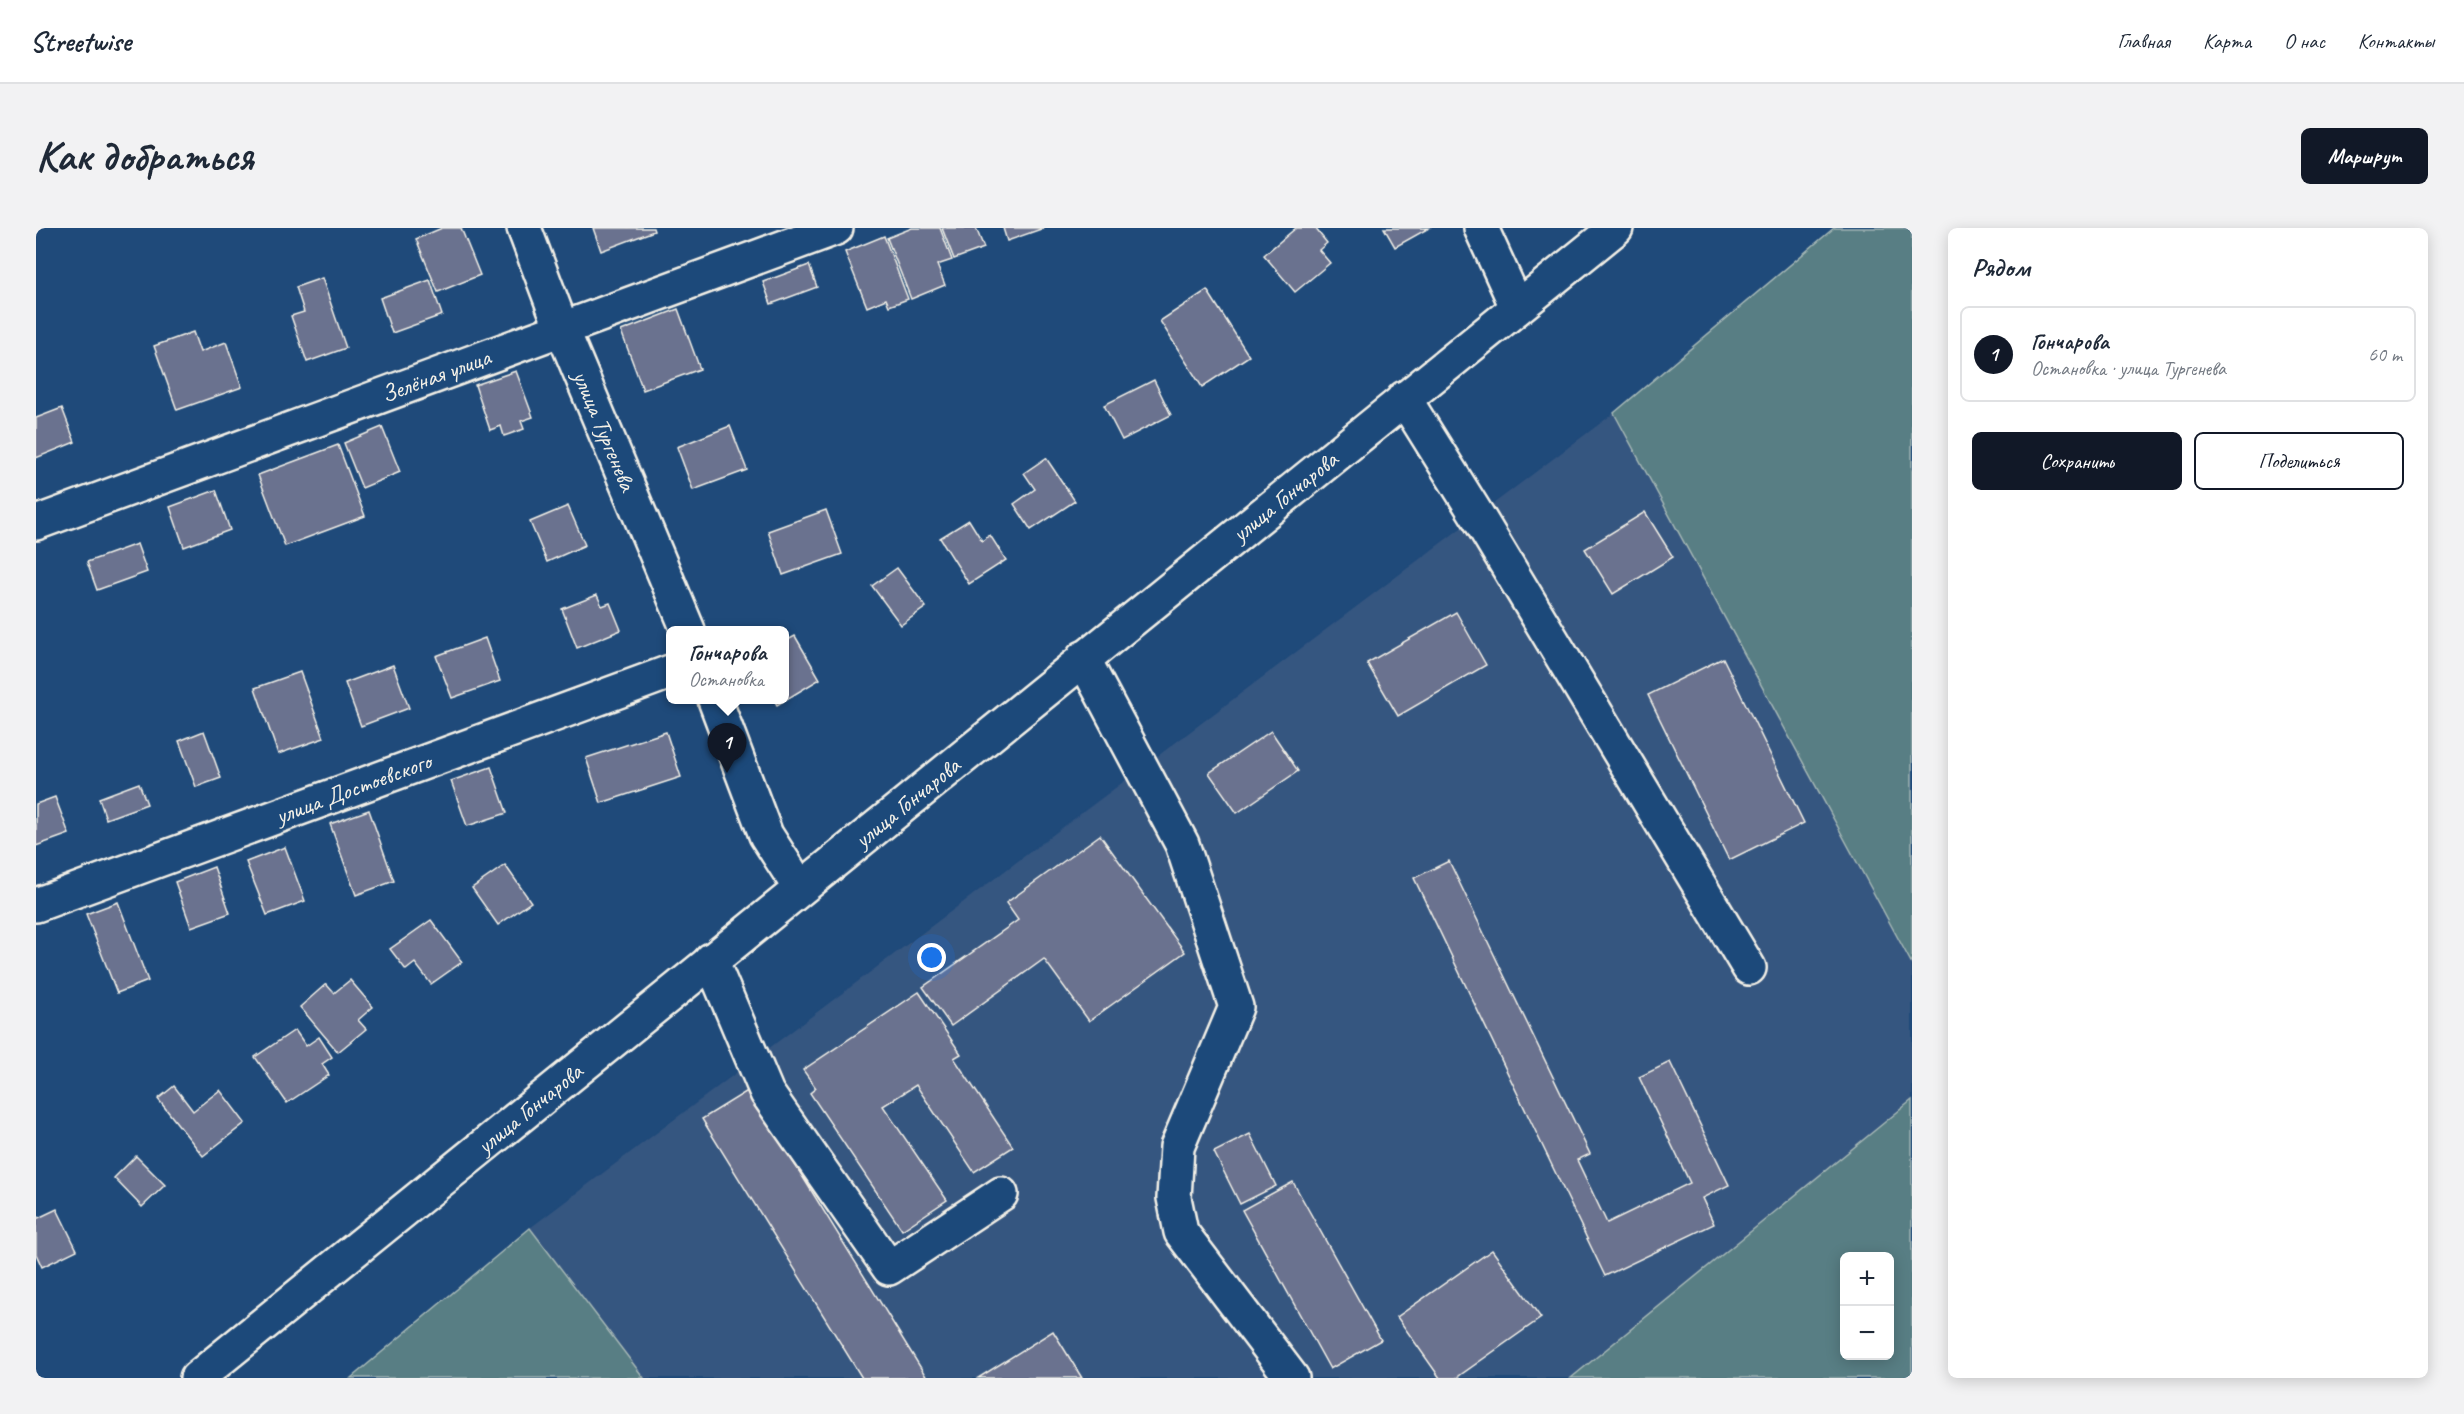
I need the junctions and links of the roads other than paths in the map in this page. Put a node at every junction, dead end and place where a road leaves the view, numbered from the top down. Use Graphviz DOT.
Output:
graph roads {
  1 [pos="524,228"];
  2 [pos="836,228"];
  3 [pos="1481,228"];
  4 [pos="1616,228"];
  5 [pos="1517,307"];
  6 [pos="562,329"];
  7 [pos="1404,398"];
  8 [pos="36,523"];
  9 [pos="686,626"];
  10 [pos="1083,658"];
  11 [pos="666,673"];
  12 [pos="717,704"];
  13 [pos="800,888"];
  14 [pos="36,905"];
  15 [pos="711,960"];
  16 [pos="1749,968"];
  17 [pos="1001,1194"];
  18 [pos="197,1378"];
  19 [pos="1292,1378"];
  1 -- 6 [label="street, улица Тургенева"];
  2 -- 6 [label="street, Зелёная улица"];
  3 -- 5 [label="street"];
  4 -- 5 [label="street, улица Гончарова"];
  5 -- 7 [label="street, улица Гончарова"];
  6 -- 8 [label="street, Зелёная улица"];
  6 -- 9 [label="street, улица Тургенева"];
  7 -- 10 [label="street, улица Гончарова"];
  7 -- 16 [label="street"];
  10 -- 13 [label="street, улица Гончарова"];
  10 -- 19 [label="street"];
  11 -- 14 [label="street, улица Достоевского"];
  12 -- 13 [label="street"];
  13 -- 15 [label="street, улица Гончарова"];
  15 -- 17 [label="street"];
  15 -- 18 [label="street, улица Гончарова"];
}
